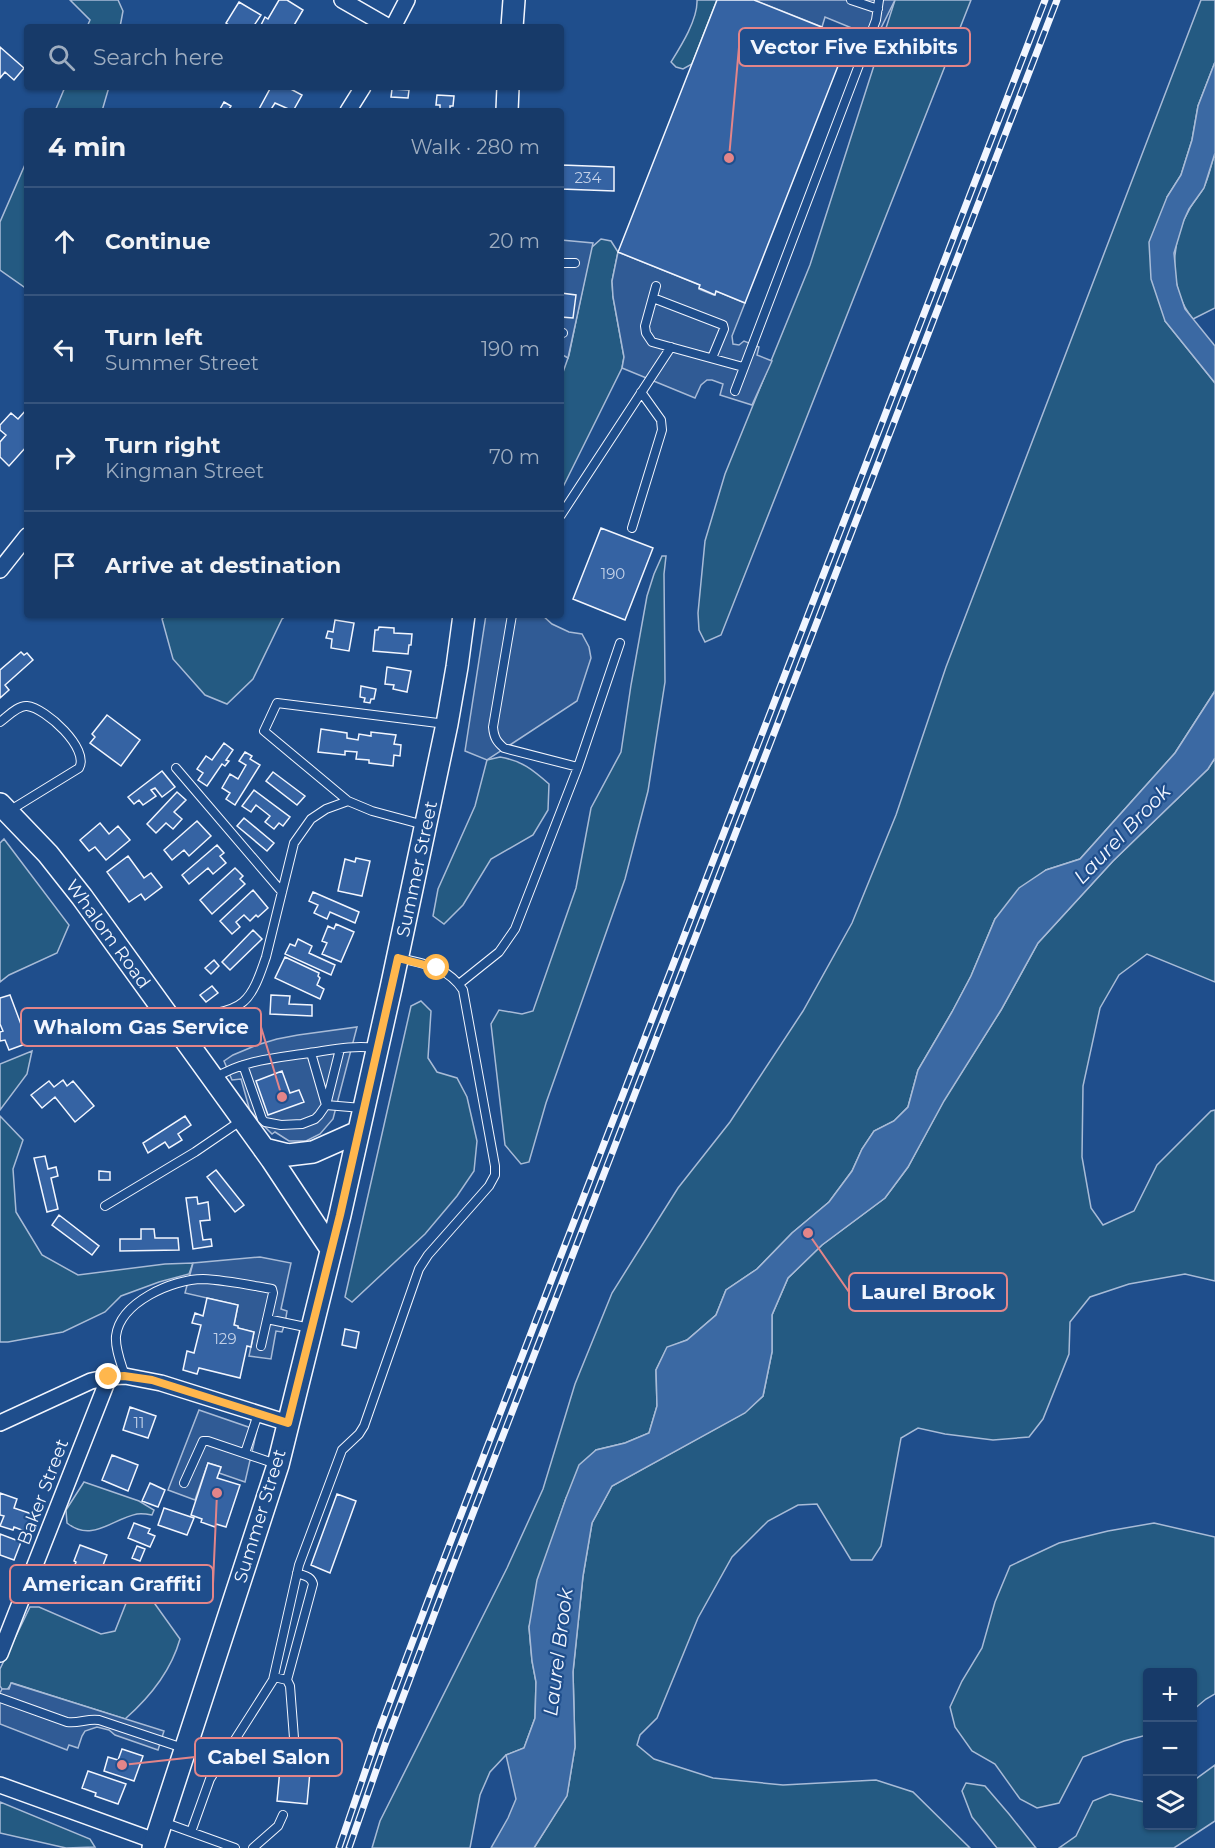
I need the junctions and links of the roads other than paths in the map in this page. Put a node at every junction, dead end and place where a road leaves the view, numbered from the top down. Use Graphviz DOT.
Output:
graph roads {
  1 [pos="342,0"];
  2 [pos="407,0"];
  3 [pos="514,0"];
  4 [pos="851,0"];
  5 [pos="879,0"];
  6 [pos="878,9"];
  7 [pos="386,24"];
  8 [pos="393,24"];
  9 [pos="512,24"];
  10 [pos="361,90"];
  11 [pos="508,90"];
  12 [pos="350,108"];
  13 [pos="507,108"];
  14 [pos="564,262"];
  15 [pos="575,263"];
  16 [pos="656,286"];
  17 [pos="653,298"];
  18 [pos="671,347"];
  19 [pos="712,358"];
  20 [pos="744,367"];
  21 [pos="735,391"];
  22 [pos="641,392"];
  23 [pos="564,510"];
  24 [pos="632,528"];
  25 [pos="24,540"];
  26 [pos="0,570"];
  27 [pos="464,618"];
  28 [pos="511,618"];
  29 [pos="620,643"];
  30 [pos="0,722"];
  31 [pos="447,724"];
  32 [pos="578,767"];
  33 [pos="176,768"];
  34 [pos="348,801"];
  35 [pos="4,808"];
  36 [pos="426,825"];
  37 [pos="282,892"];
  38 [pos="398,958"];
  39 [pos="459,984"];
  40 [pos="170,1019"];
  41 [pos="340,1048"];
  42 [pos="377,1048"];
  43 [pos="311,1053"];
  44 [pos="243,1065"];
  45 [pos="214,1079"];
  46 [pos="326,1105"];
  47 [pos="363,1108"];
  48 [pos="257,1131"];
  49 [pos="358,1132"];
  50 [pos="105,1206"];
  51 [pos="332,1248"];
  52 [pos="267,1319"];
  53 [pos="312,1329"];
  54 [pos="261,1346"];
  55 [pos="117,1377"];
  56 [pos="258,1414"];
  57 [pos="0,1423"];
  58 [pos="288,1423"];
  59 [pos="244,1453"];
  60 [pos="278,1465"];
  61 [pos="184,1483"];
  62 [pos="297,1573"];
  63 [pos="0,1654"];
  64 [pos="274,1677"];
  65 [pos="287,1680"];
  66 [pos="0,1698"];
  67 [pos="184,1748"];
  68 [pos="295,1751"];
  69 [pos="0,1785"];
  70 [pos="283,1815"];
  71 [pos="191,1832"];
  72 [pos="156,1837"];
  73 [pos="235,1848"];
  74 [pos="253,1848"];
  1 -- 7 [label="street"];
  2 -- 8 [label="street"];
  3 -- 9 [label="main road"];
  4 -- 6 [label="lane"];
  5 -- 6 [label="lane"];
  6 -- 20 [label="lane"];
  10 -- 12 [label="street"];
  11 -- 13 [label="main road"];
  14 -- 15 [label="lane"];
  16 -- 17 [label="lane"];
  17 -- 18 [label="lane"];
  17 -- 19 [label="lane"];
  18 -- 19 [label="lane"];
  18 -- 22 [label="lane"];
  19 -- 20 [label="lane"];
  20 -- 21 [label="lane"];
  22 -- 23 [label="lane"];
  22 -- 24 [label="lane"];
  25 -- 26 [label="street"];
  27 -- 31 [label="main road, Summer Street"];
  28 -- 32 [label="lane"];
  29 -- 32 [label="lane"];
  30 -- 35 [label="lane"];
  31 -- 34 [label="lane"];
  31 -- 36 [label="main road, Summer Street"];
  32 -- 39 [label="lane"];
  33 -- 37 [label="lane"];
  34 -- 36 [label="lane"];
  34 -- 37 [label="lane"];
  35 -- 40 [label="main road, Whalom Road"];
  36 -- 38 [label="main road, Summer Street"];
  37 -- 40 [label="lane"];
  38 -- 39 [label="lane"];
  38 -- 42 [label="main road, Summer Street"];
  39 -- 62 [label="lane"];
  40 -- 45 [label="main road, Whalom Road"];
  41 -- 42 [label="lane"];
  41 -- 43 [label="lane"];
  41 -- 46 [label="lane"];
  42 -- 47 [label="main road, Summer Street"];
  43 -- 44 [label="lane"];
  43 -- 46 [label="lane"];
  44 -- 45 [label="lane"];
  44 -- 48 [label="lane"];
  45 -- 48 [label="main road, Whalom Road"];
  46 -- 47 [label="lane"];
  46 -- 48 [label="lane"];
  47 -- 49 [label="main road, Summer Street"];
  48 -- 49 [label="main road"];
  48 -- 50 [label="lane"];
  48 -- 51 [label="main road, Whalom Road"];
  49 -- 51 [label="main road, Summer Street"];
  51 -- 53 [label="main road, Summer Street"];
  52 -- 53 [label="lane"];
  52 -- 54 [label="lane"];
  52 -- 55 [label="lane"];
  53 -- 58 [label="main road, Summer Street"];
  55 -- 56 [label="street"];
  55 -- 57 [label="street"];
  55 -- 63 [label="street, Baker Street"];
  56 -- 58 [label="street"];
  56 -- 59 [label="lane"];
  58 -- 60 [label="main road, Summer Street"];
  59 -- 60 [label="lane"];
  59 -- 61 [label="lane"];
  60 -- 67 [label="main road, Summer Street"];
  62 -- 64 [label="lane"];
  62 -- 65 [label="lane"];
  64 -- 65 [label="lane"];
  64 -- 71 [label="lane"];
  65 -- 68 [label="lane"];
  66 -- 67 [label="lane"];
  67 -- 72 [label="main road, Summer Street"];
  69 -- 72 [label="street"];
  70 -- 74 [label="lane"];
  71 -- 72 [label="lane"];
  71 -- 73 [label="lane"];
}
